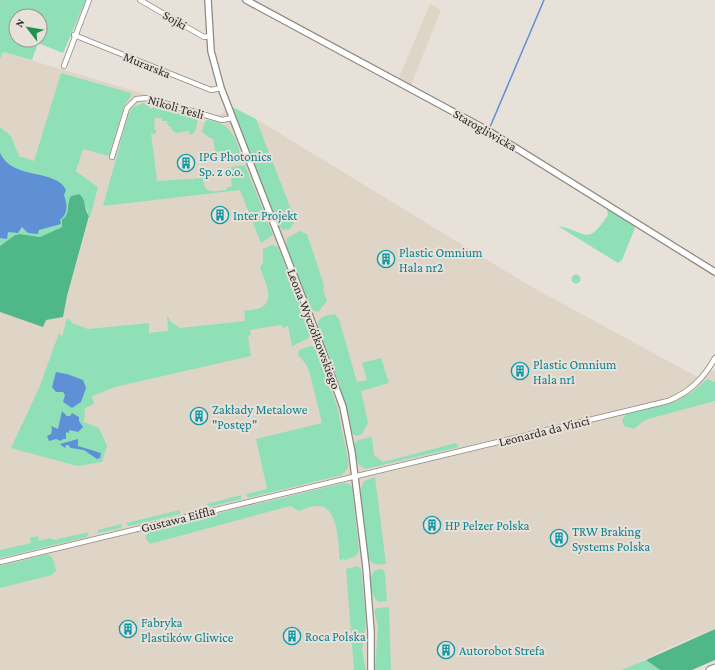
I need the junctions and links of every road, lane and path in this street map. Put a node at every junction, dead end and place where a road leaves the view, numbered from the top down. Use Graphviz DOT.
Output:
graph roads {
  1 [pos="89,0"];
  2 [pos="140,0"];
  3 [pos="208,0"];
  4 [pos="247,0"];
  5 [pos="74,35"];
  6 [pos="210,36"];
  7 [pos="64,66"];
  8 [pos="221,88"];
  9 [pos="232,118"];
  10 [pos="112,157"];
  11 [pos="715,272"];
  12 [pos="715,358"];
  13 [pos="356,477"];
  14 [pos="0,562"];
  15 [pos="715,668"];
  16 [pos="371,670"];
  17 [pos="710,670"];
  1 -- 5 [label="street"];
  2 -- 6 [label="street, Sojki"];
  3 -- 6 [label="street, Leona Wyczółkowskiego"];
  4 -- 11 [label="street, Starogliwicka"];
  5 -- 7 [label="street"];
  5 -- 8 [label="street, Murarska"];
  6 -- 8 [label="street, Leona Wyczółkowskiego"];
  8 -- 9 [label="street, Leona Wyczółkowskiego"];
  9 -- 10 [label="street, Nikoli Tesli"];
  9 -- 13 [label="street, Leona Wyczółkowskiego"];
  12 -- 13 [label="street, Leonarda da Vinci"];
  13 -- 14 [label="street, Gustawa Eiffla"];
  13 -- 16 [label="street, Leona Wyczółkowskiego"];
  15 -- 17 [label="main road"];
}
